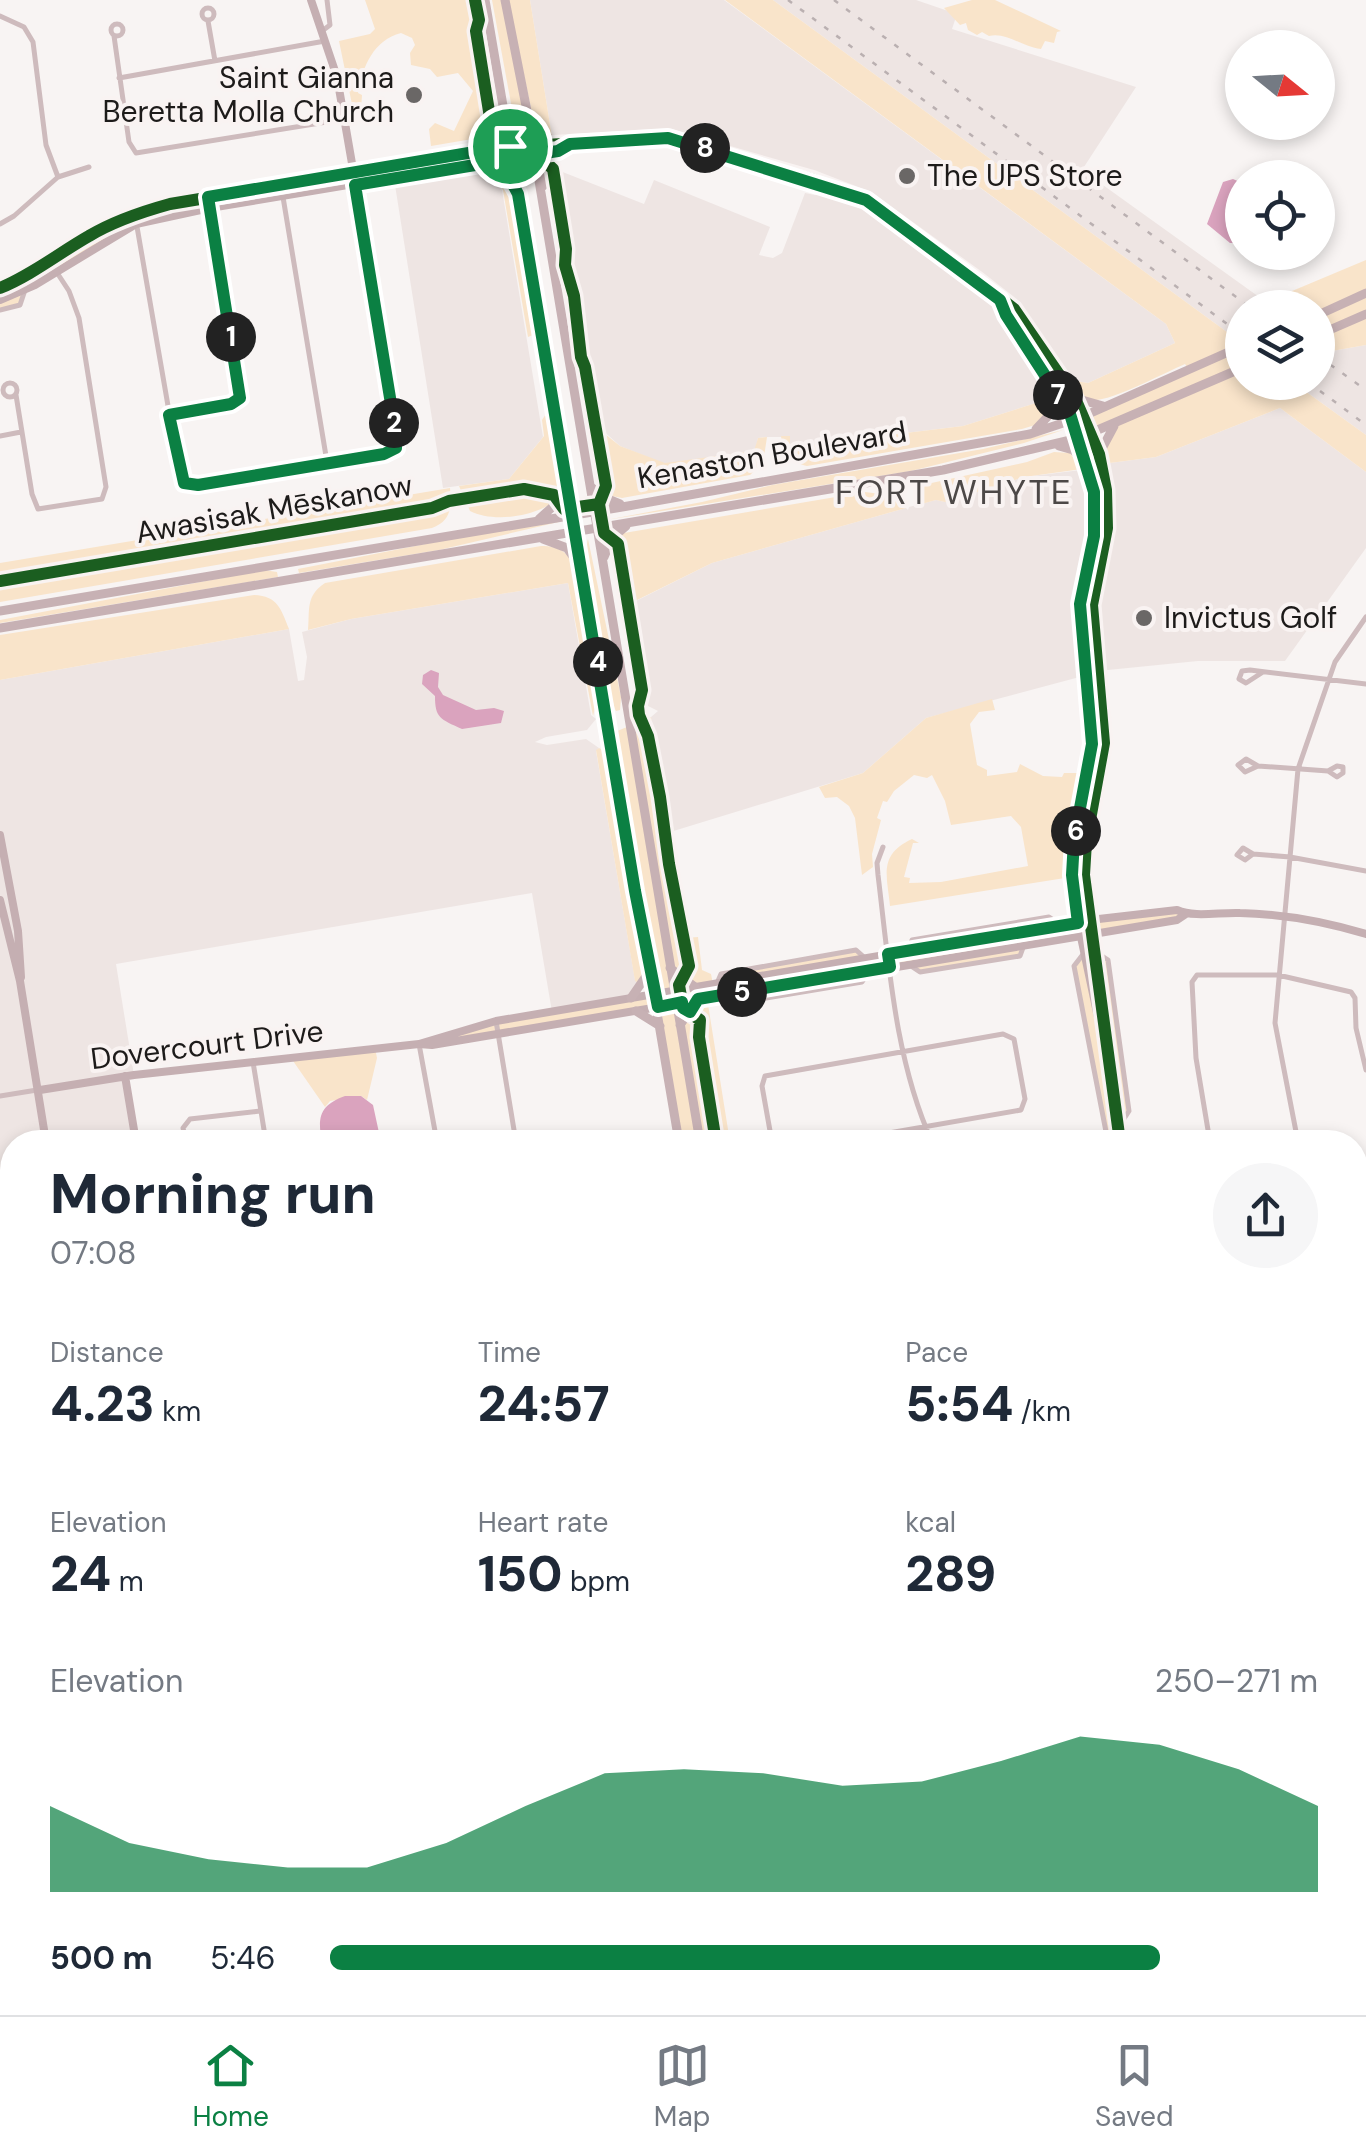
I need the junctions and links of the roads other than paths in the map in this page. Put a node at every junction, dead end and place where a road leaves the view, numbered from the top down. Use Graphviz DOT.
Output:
graph roads {
  1 [pos="312,0"];
  2 [pos="326,0"];
  3 [pos="485,0"];
  4 [pos="505,0"];
  5 [pos="0,16"];
  6 [pos="208,21"];
  7 [pos="322,31"];
  8 [pos="114,36"];
  9 [pos="325,41"];
  10 [pos="215,61"];
  11 [pos="119,78"];
  12 [pos="506,117"];
  13 [pos="345,119"];
  14 [pos="529,122"];
  15 [pos="510,146"];
  16 [pos="558,146"];
  17 [pos="534,150"];
  18 [pos="481,158"];
  19 [pos="512,158"];
  20 [pos="89,167"];
  21 [pos="354,172"];
  22 [pos="58,177"];
  23 [pos="280,185"];
  24 [pos="355,185"];
  25 [pos="518,194"];
  26 [pos="282,197"];
  27 [pos="542,198"];
  28 [pos="209,202"];
  29 [pos="134,219"];
  30 [pos="0,224"];
  31 [pos="50,262"];
  32 [pos="56,272"];
  33 [pos="0,288"];
  34 [pos="26,290"];
  35 [pos="1366,293"];
  36 [pos="0,300"];
  37 [pos="1000,300"];
  38 [pos="1335,307"];
  39 [pos="0,310"];
  40 [pos="1366,314"];
  41 [pos="1335,328"];
  42 [pos="1225,353"];
  43 [pos="1225,376"];
  44 [pos="1054,388"];
  45 [pos="16,394"];
  46 [pos="1075,398"];
  47 [pos="1105,406"];
  48 [pos="169,415"];
  49 [pos="1084,416"];
  50 [pos="1073,420"];
  51 [pos="1116,424"];
  52 [pos="21,432"];
  53 [pos="1030,434"];
  54 [pos="0,436"];
  55 [pos="1086,436"];
  56 [pos="1057,446"];
  57 [pos="1099,454"];
  58 [pos="327,462"];
  59 [pos="1087,462"];
  60 [pos="566,471"];
  61 [pos="590,486"];
  62 [pos="1106,490"];
  63 [pos="628,506"];
  64 [pos="594,512"];
  65 [pos="573,515"];
  66 [pos="538,520"];
  67 [pos="629,523"];
  68 [pos="596,528"];
  69 [pos="576,532"];
  70 [pos="540,538"];
  71 [pos="602,564"];
  72 [pos="581,567"];
  73 [pos="0,611"];
  74 [pos="1366,618"];
  75 [pos="0,628"];
  76 [pos="1263,672"];
  77 [pos="1330,678"];
  78 [pos="1366,684"];
  79 [pos="1258,766"];
  80 [pos="1298,768"];
  81 [pos="1328,770"];
  82 [pos="0,835"];
  83 [pos="883,847"];
  84 [pos="1253,854"];
  85 [pos="1290,857"];
  86 [pos="1366,871"];
  87 [pos="4,884"];
  88 [pos="0,900"];
  89 [pos="1186,914"];
  90 [pos="1284,917"];
  91 [pos="1090,920"];
  92 [pos="1078,923"];
  93 [pos="1092,934"];
  94 [pos="1366,934"];
  95 [pos="1081,935"];
  96 [pos="1096,952"];
  97 [pos="1084,953"];
  98 [pos="888,954"];
  99 [pos="890,967"];
  100 [pos="670,968"];
  101 [pos="650,969"];
  102 [pos="1278,975"];
  103 [pos="20,981"];
  104 [pos="695,987"];
  105 [pos="674,990"];
  106 [pos="655,994"];
  107 [pos="631,998"];
  108 [pos="698,999"];
  109 [pos="676,1004"];
  110 [pos="658,1007"];
  111 [pos="636,1010"];
  112 [pos="496,1022"];
  113 [pos="680,1025"];
  114 [pos="660,1026"];
  115 [pos="498,1033"];
  116 [pos="420,1044"];
  117 [pos="1106,1050"];
  118 [pos="903,1051"];
  119 [pos="253,1062"];
  120 [pos="1366,1070"];
  121 [pos="124,1076"];
  122 [pos="40,1090"];
  123 [pos="0,1096"];
  124 [pos="260,1111"];
  125 [pos="925,1127"];
  126 [pos="1118,1127"];
  127 [pos="45,1130"];
  128 [pos="134,1130"];
  129 [pos="183,1130"];
  130 [pos="264,1130"];
  131 [pos="436,1130"];
  132 [pos="514,1130"];
  133 [pos="677,1130"];
  134 [pos="698,1130"];
  135 [pos="770,1130"];
  136 [pos="907,1130"];
  137 [pos="926,1130"];
  138 [pos="1106,1130"];
  139 [pos="1118,1130"];
  140 [pos="1208,1130"];
  141 [pos="1297,1130"];
  1 -- 7 [label="street"];
  2 -- 7 [label="street"];
  3 -- 12 [label="main road"];
  4 -- 14 [label="main road"];
  5 -- 22 [label="street"];
  6 -- 10 [label="street"];
  7 -- 9 [label="street"];
  8 -- 11 [label="street"];
  9 -- 10 [label="street"];
  9 -- 13 [label="street"];
  10 -- 11 [label="street"];
  11 -- 13 [label="street"];
  12 -- 15 [label="main road"];
  12 -- 18 [label="main road"];
  13 -- 21 [label="street"];
  14 -- 16 [label="main road"];
  14 -- 17 [label="main road"];
  15 -- 17 [label="street"];
  15 -- 18 [label="street"];
  15 -- 19 [label="main road"];
  16 -- 17 [label="street"];
  16 -- 27 [label="main road"];
  16 -- 37 [label="street"];
  17 -- 19 [label="street"];
  17 -- 27 [label="main road"];
  18 -- 19 [label="street"];
  18 -- 21 [label="street"];
  18 -- 24 [label="street"];
  18 -- 25 [label="main road"];
  19 -- 25 [label="main road"];
  20 -- 22 [label="street"];
  21 -- 23 [label="street"];
  21 -- 24 [label="street"];
  22 -- 30 [label="street"];
  23 -- 26 [label="street"];
  23 -- 28 [label="street"];
  24 -- 26 [label="street"];
  24 -- 58 [label="street"];
  25 -- 60 [label="main road"];
  26 -- 28 [label="street"];
  26 -- 58 [label="street"];
  27 -- 61 [label="main road"];
  28 -- 29 [label="street"];
  28 -- 48 [label="street"];
  29 -- 31 [label="street"];
  29 -- 32 [label="street"];
  29 -- 48 [label="street"];
  31 -- 32 [label="street"];
  31 -- 33 [label="street"];
  32 -- 34 [label="street"];
  32 -- 52 [label="street"];
  34 -- 36 [label="street"];
  34 -- 39 [label="street"];
  35 -- 38 [label="main road"];
  37 -- 44 [label="street"];
  37 -- 46 [label="street"];
  40 -- 41 [label="main road"];
  42 -- 47 [label="main road, Kenaston Boulevard"];
  43 -- 51 [label="main road, Kenaston Boulevard"];
  44 -- 50 [label="street"];
  44 -- 53 [label="main road"];
  45 -- 52 [label="street"];
  46 -- 47 [label="main road"];
  46 -- 49 [label="street"];
  47 -- 49 [label="main road, Kenaston Boulevard"];
  48 -- 58 [label="street"];
  49 -- 50 [label="main road, Kenaston Boulevard"];
  49 -- 55 [label="street"];
  50 -- 53 [label="main road, Kenaston Boulevard"];
  50 -- 55 [label="main road"];
  51 -- 55 [label="main road, Kenaston Boulevard"];
  51 -- 57 [label="main road"];
  52 -- 54 [label="street"];
  53 -- 63 [label="main road, Kenaston Boulevard"];
  55 -- 56 [label="main road, Kenaston Boulevard"];
  55 -- 57 [label="street"];
  55 -- 59 [label="street"];
  55 -- 62 [label="main road"];
  56 -- 59 [label="main road"];
  56 -- 67 [label="main road, Kenaston Boulevard"];
  57 -- 62 [label="street"];
  59 -- 92 [label="street"];
  60 -- 65 [label="main road"];
  60 -- 66 [label="main road"];
  61 -- 63 [label="main road"];
  61 -- 64 [label="main road"];
  62 -- 91 [label="street"];
  63 -- 64 [label="main road, Kenaston Boulevard"];
  64 -- 65 [label="main road, Kenaston Boulevard"];
  64 -- 68 [label="main road"];
  65 -- 66 [label="main road, Kenaston Boulevard"];
  65 -- 69 [label="main road"];
  66 -- 73 [label="main road, Kenaston Boulevard"];
  67 -- 68 [label="main road, Kenaston Boulevard"];
  67 -- 71 [label="main road"];
  68 -- 69 [label="main road, Kenaston Boulevard"];
  68 -- 71 [label="main road"];
  69 -- 70 [label="main road, Kenaston Boulevard"];
  69 -- 72 [label="main road"];
  70 -- 72 [label="main road"];
  70 -- 75 [label="main road, Kenaston Boulevard"];
  71 -- 100 [label="main road"];
  72 -- 101 [label="main road"];
  74 -- 77 [label="street"];
  76 -- 77 [label="street"];
  77 -- 78 [label="street"];
  77 -- 80 [label="street"];
  79 -- 80 [label="street"];
  80 -- 81 [label="street"];
  80 -- 85 [label="street"];
  82 -- 87 [label="street"];
  83 -- 98 [label="street"];
  84 -- 85 [label="street"];
  85 -- 86 [label="street"];
  85 -- 90 [label="street"];
  87 -- 103 [label="street"];
  88 -- 103 [label="street"];
  89 -- 90 [label="street"];
  89 -- 91 [label="street, Dovercourt Drive"];
  89 -- 93 [label="street, Dovercourt Drive"];
  90 -- 94 [label="street"];
  90 -- 102 [label="street"];
  91 -- 92 [label="street, Dovercourt Drive"];
  91 -- 93 [label="street"];
  92 -- 95 [label="street"];
  92 -- 98 [label="street, Dovercourt Drive"];
  93 -- 95 [label="street, Dovercourt Drive"];
  93 -- 96 [label="street"];
  95 -- 97 [label="street"];
  95 -- 99 [label="street, Dovercourt Drive"];
  96 -- 117 [label="street"];
  96 -- 126 [label="street"];
  97 -- 117 [label="street"];
  97 -- 138 [label="street"];
  98 -- 99 [label="street"];
  98 -- 104 [label="street, Dovercourt Drive"];
  99 -- 108 [label="street, Dovercourt Drive"];
  99 -- 118 [label="street"];
  100 -- 104 [label="main road"];
  100 -- 105 [label="main road"];
  101 -- 106 [label="main road"];
  101 -- 107 [label="main road"];
  102 -- 120 [label="street"];
  102 -- 140 [label="street"];
  102 -- 141 [label="street"];
  103 -- 122 [label="street"];
  104 -- 105 [label="street, Dovercourt Drive"];
  105 -- 106 [label="street, Dovercourt Drive"];
  105 -- 109 [label="main road"];
  106 -- 107 [label="street, Dovercourt Drive"];
  106 -- 110 [label="main road"];
  107 -- 112 [label="street, Dovercourt Drive"];
  108 -- 109 [label="street, Dovercourt Drive"];
  108 -- 113 [label="main road"];
  109 -- 110 [label="street, Dovercourt Drive"];
  109 -- 113 [label="main road"];
  110 -- 111 [label="street, Dovercourt Drive"];
  110 -- 114 [label="main road"];
  111 -- 114 [label="main road"];
  111 -- 115 [label="street, Dovercourt Drive"];
  112 -- 115 [label="street"];
  112 -- 116 [label="street, Dovercourt Drive"];
  113 -- 134 [label="main road"];
  114 -- 133 [label="main road"];
  115 -- 116 [label="street, Dovercourt Drive"];
  115 -- 132 [label="street"];
  116 -- 119 [label="street, Dovercourt Drive"];
  116 -- 131 [label="street"];
  117 -- 126 [label="street"];
  118 -- 125 [label="street"];
  118 -- 125 [label="street"];
  118 -- 135 [label="street"];
  119 -- 121 [label="street, Dovercourt Drive"];
  119 -- 124 [label="street"];
  121 -- 122 [label="street, Dovercourt Drive"];
  121 -- 128 [label="street"];
  122 -- 123 [label="street, Dovercourt Drive"];
  122 -- 127 [label="street"];
  124 -- 129 [label="street"];
  124 -- 130 [label="street"];
  125 -- 136 [label="street"];
  125 -- 137 [label="street"];
  126 -- 139 [label="street"];
}
